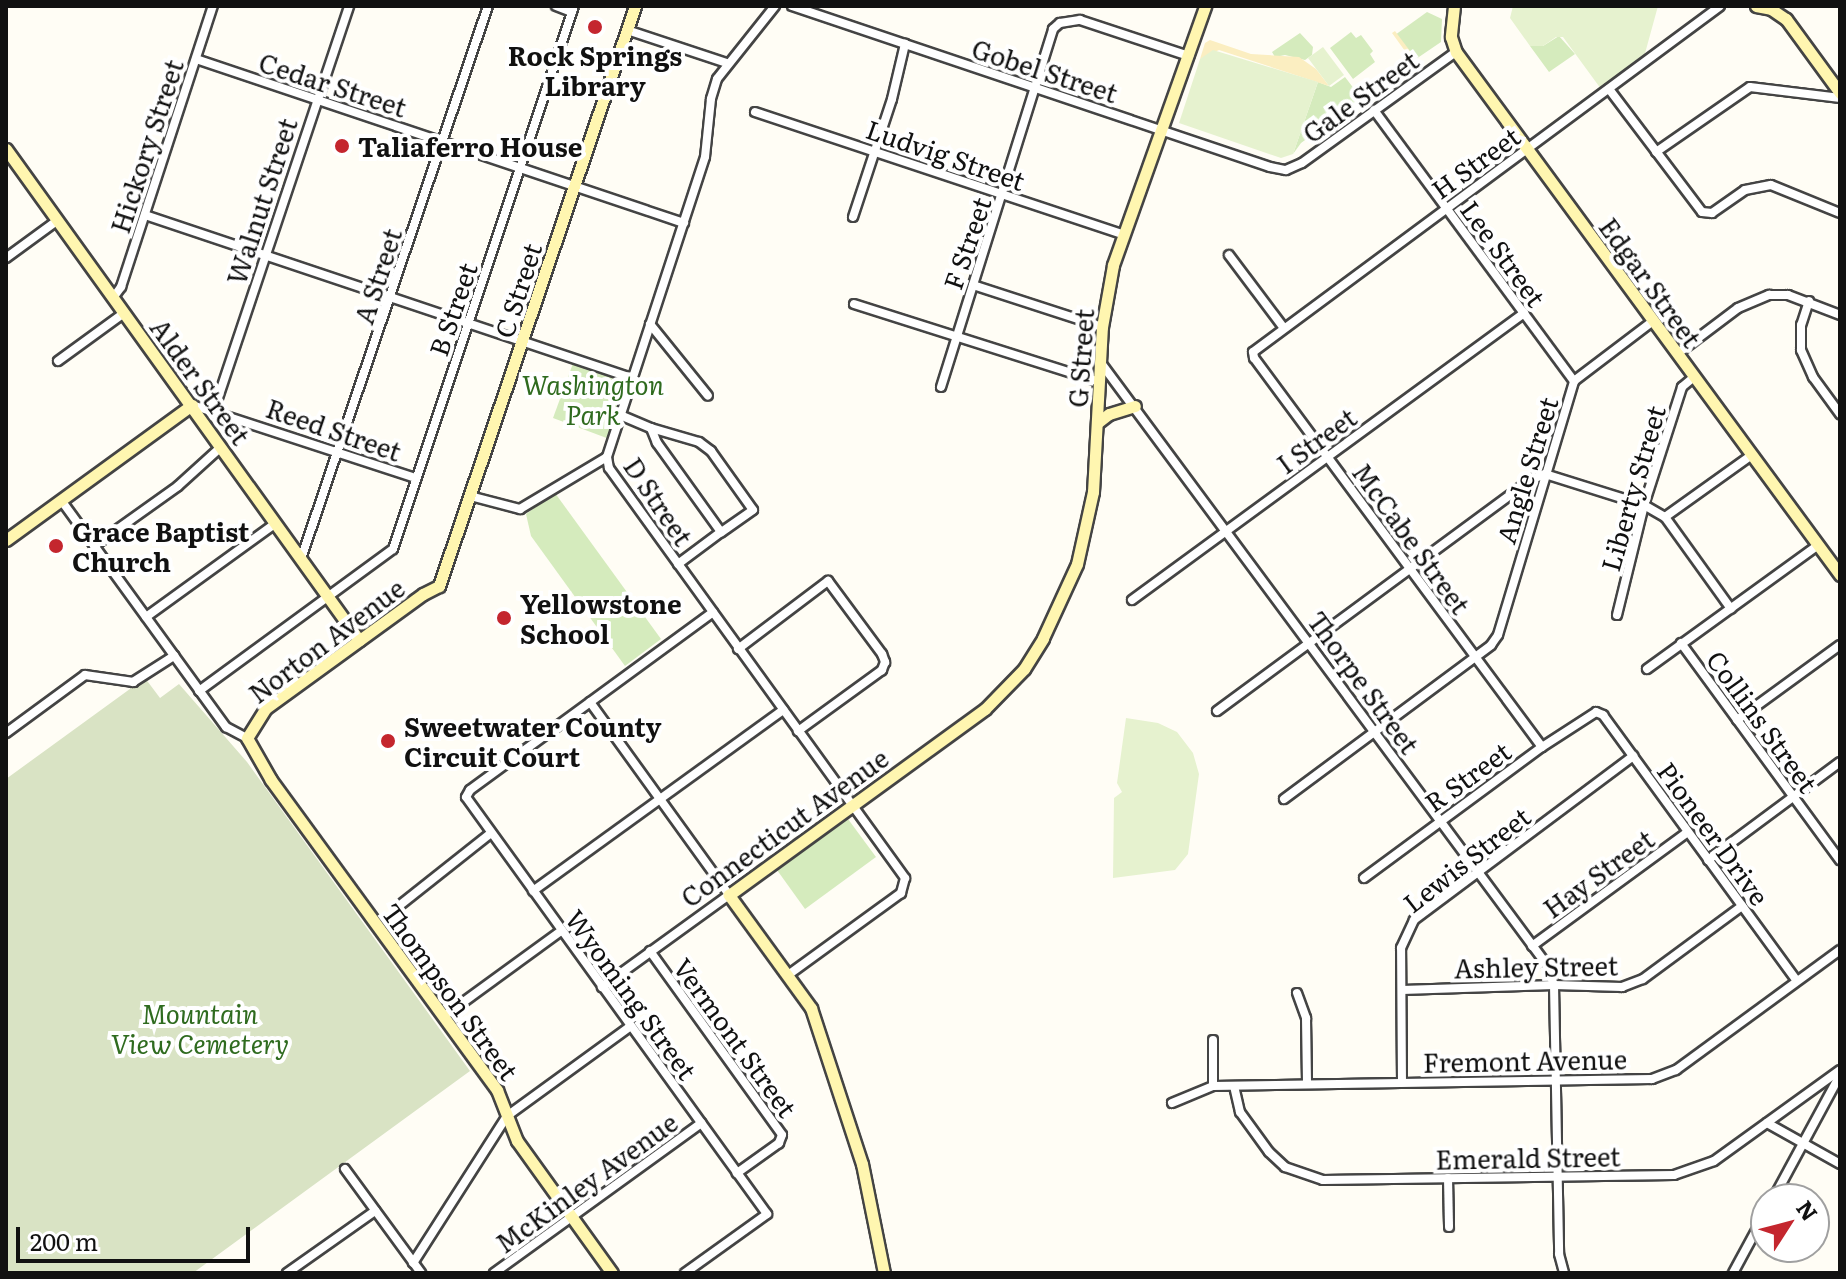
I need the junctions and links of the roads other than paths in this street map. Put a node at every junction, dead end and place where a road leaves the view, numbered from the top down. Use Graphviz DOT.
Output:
graph roads {
  1 [pos="213,6"];
  2 [pos="349,6"];
  3 [pos="488,6"];
  4 [pos="556,6"];
  5 [pos="635,6"];
  6 [pos="775,6"];
  7 [pos="792,6"];
  8 [pos="1454,6"];
  9 [pos="1720,6"];
  10 [pos="1756,6"];
  11 [pos="1205,8"];
  12 [pos="573,9"];
  13 [pos="627,30"];
  14 [pos="905,44"];
  15 [pos="1456,52"];
  16 [pos="1189,56"];
  17 [pos="196,59"];
  18 [pos="727,63"];
  19 [pos="1033,86"];
  20 [pos="1609,89"];
  21 [pos="1840,96"];
  22 [pos="318,99"];
  23 [pos="1374,110"];
  24 [pos="755,112"];
  25 [pos="1163,130"];
  26 [pos="443,142"];
  27 [pos="6,149"];
  28 [pos="1526,149"];
  29 [pos="875,151"];
  30 [pos="1656,152"];
  31 [pos="521,168"];
  32 [pos="1286,170"];
  33 [pos="575,186"];
  34 [pos="1003,195"];
  35 [pos="1446,208"];
  36 [pos="1840,213"];
  37 [pos="145,215"];
  38 [pos="853,217"];
  39 [pos="58,220"];
  40 [pos="684,223"];
  41 [pos="1124,235"];
  42 [pos="266,255"];
  43 [pos="1229,255"];
  44 [pos="6,258"];
  45 [pos="973,285"];
  46 [pos="391,297"];
  47 [pos="113,298"];
  48 [pos="1809,301"];
  49 [pos="854,304"];
  50 [pos="124,313"];
  51 [pos="1524,313"];
  52 [pos="1840,315"];
  53 [pos="1653,321"];
  54 [pos="469,323"];
  55 [pos="650,324"];
  56 [pos="1102,327"];
  57 [pos="1283,327"];
  58 [pos="956,335"];
  59 [pos="524,341"];
  60 [pos="1253,352"];
  61 [pos="1677,354"];
  62 [pos="58,361"];
  63 [pos="1101,363"];
  64 [pos="1694,377"];
  65 [pos="632,378"];
  66 [pos="1574,381"];
  67 [pos="1100,382"];
  68 [pos="941,387"];
  69 [pos="708,396"];
  70 [pos="192,405"];
  71 [pos="1135,406"];
  72 [pos="214,410"];
  73 [pos="1840,414"];
  74 [pos="620,415"];
  75 [pos="1097,423"];
  76 [pos="651,428"];
  77 [pos="221,447"];
  78 [pos="340,452"];
  79 [pos="1752,455"];
  80 [pos="607,457"];
  81 [pos="1327,457"];
  82 [pos="1545,474"];
  83 [pos="416,478"];
  84 [pos="470,496"];
  85 [pos="61,500"];
  86 [pos="1644,505"];
  87 [pos="1665,517"];
  88 [pos="276,523"];
  89 [pos="1228,530"];
  90 [pos="721,532"];
  91 [pos="6,540"];
  92 [pos="1818,545"];
  93 [pos="94,546"];
  94 [pos="301,559"];
  95 [pos="678,564"];
  96 [pos="1410,569"];
  97 [pos="1840,575"];
  98 [pos="439,586"];
  99 [pos="329,598"];
  100 [pos="1132,600"];
  101 [pos="1731,609"];
  102 [pos="713,612"];
  103 [pos="1617,615"];
  104 [pos="146,617"];
  105 [pos="359,640"];
  106 [pos="1310,642"];
  107 [pos="1681,643"];
  108 [pos="1840,645"];
  109 [pos="738,649"];
  110 [pos="174,656"];
  111 [pos="1475,657"];
  112 [pos="1647,669"];
  113 [pos="199,691"];
  114 [pos="590,702"];
  115 [pos="992,703"];
  116 [pos="783,710"];
  117 [pos="1217,711"];
  118 [pos="1596,712"];
  119 [pos="1737,720"];
  120 [pos="798,731"];
  121 [pos="1376,731"];
  122 [pos="6,733"];
  123 [pos="247,738"];
  124 [pos="1542,747"];
  125 [pos="1633,756"];
  126 [pos="1840,762"];
  127 [pos="1793,796"];
  128 [pos="660,798"];
  129 [pos="1284,799"];
  130 [pos="852,806"];
  131 [pos="1440,820"];
  132 [pos="1688,832"];
  133 [pos="490,834"];
  134 [pos="1708,860"];
  135 [pos="1840,860"];
  136 [pos="1477,871"];
  137 [pos="1364,878"];
  138 [pos="533,891"];
  139 [pos="729,895"];
  140 [pos="399,906"];
  141 [pos="1742,906"];
  142 [pos="561,931"];
  143 [pos="1532,946"];
  144 [pos="1840,950"];
  145 [pos="650,951"];
  146 [pos="788,975"];
  147 [pos="1797,981"];
  148 [pos="1554,985"];
  149 [pos="602,987"];
  150 [pos="1402,990"];
  151 [pos="1297,993"];
  152 [pos="443,1017"];
  153 [pos="631,1026"];
  154 [pos="1213,1040"];
  155 [pos="1840,1073"];
  156 [pos="1555,1080"];
  157 [pos="1402,1082"];
  158 [pos="1307,1083"];
  159 [pos="1213,1086"];
  160 [pos="1234,1086"];
  161 [pos="1172,1103"];
  162 [pos="507,1116"];
  163 [pos="701,1123"];
  164 [pos="1767,1123"];
  165 [pos="1803,1143"];
  166 [pos="1840,1164"];
  167 [pos="345,1169"];
  168 [pos="737,1173"];
  169 [pos="1557,1176"];
  170 [pos="1448,1178"];
  171 [pos="1782,1183"];
  172 [pos="375,1211"];
  173 [pos="571,1216"];
  174 [pos="1449,1227"];
  175 [pos="1750,1242"];
  176 [pos="413,1263"];
  177 [pos="287,1273"];
  178 [pos="421,1273"];
  179 [pos="494,1273"];
  180 [pos="612,1273"];
  181 [pos="685,1273"];
  182 [pos="884,1273"];
  183 [pos="1564,1273"];
  184 [pos="1733,1273"];
  1 -- 17 [label="street, Hickory Street"];
  2 -- 22 [label="street, Walnut Street"];
  3 -- 26 [label="street, A Street"];
  4 -- 12 [label="street"];
  5 -- 13 [label="street, C Street"];
  6 -- 18 [label="street, D Street"];
  7 -- 14 [label="street, Gobel Street"];
  8 -- 15 [label="street"];
  9 -- 20 [label="street, H Street"];
  10 -- 21 [label="street"];
  11 -- 16 [label="street, G Street"];
  12 -- 31 [label="street, B Street"];
  13 -- 18 [label="street"];
  13 -- 33 [label="street, C Street"];
  14 -- 19 [label="street, Gobel Street"];
  14 -- 29 [label="street"];
  15 -- 23 [label="street, Gale Street"];
  15 -- 28 [label="street, Edgar Street"];
  16 -- 19 [label="street, F Street"];
  16 -- 25 [label="street, G Street"];
  17 -- 22 [label="street, Cedar Street"];
  17 -- 37 [label="street, Hickory Street"];
  18 -- 40 [label="street, D Street"];
  19 -- 25 [label="street, Gobel Street"];
  19 -- 34 [label="street, F Street"];
  20 -- 28 [label="street, H Street"];
  20 -- 30 [label="street"];
  21 -- 30 [label="street"];
  22 -- 26 [label="street, Cedar Street"];
  22 -- 42 [label="street, Walnut Street"];
  23 -- 32 [label="street, Gale Street"];
  23 -- 35 [label="street, Lee Street"];
  24 -- 29 [label="street, Ludvig Street"];
  25 -- 32 [label="street, Gobel Street"];
  25 -- 41 [label="street, G Street"];
  26 -- 31 [label="street, Cedar Street"];
  26 -- 46 [label="street, A Street"];
  27 -- 39 [label="street, Alder Street"];
  28 -- 35 [label="street, H Street"];
  28 -- 53 [label="street, Edgar Street"];
  29 -- 34 [label="street, Ludvig Street"];
  29 -- 38 [label="street"];
  30 -- 36 [label="street"];
  31 -- 33 [label="street, Cedar Street"];
  31 -- 54 [label="street, B Street"];
  33 -- 40 [label="street, Cedar Street"];
  33 -- 59 [label="street, C Street"];
  34 -- 41 [label="street, Ludvig Street"];
  34 -- 45 [label="street, F Street"];
  35 -- 51 [label="street, Lee Street"];
  35 -- 57 [label="street, H Street"];
  37 -- 42 [label="street"];
  37 -- 47 [label="street, Hickory Street"];
  39 -- 44 [label="street"];
  39 -- 47 [label="street, Alder Street"];
  40 -- 55 [label="street, D Street"];
  41 -- 56 [label="street, G Street"];
  42 -- 46 [label="street"];
  42 -- 72 [label="street, Walnut Street"];
  43 -- 57 [label="street"];
  45 -- 56 [label="street"];
  45 -- 58 [label="street, F Street"];
  46 -- 54 [label="street"];
  46 -- 78 [label="street, A Street"];
  47 -- 50 [label="street, Alder Street"];
  48 -- 52 [label="street"];
  48 -- 61 [label="street"];
  48 -- 73 [label="street"];
  49 -- 58 [label="street"];
  50 -- 62 [label="street"];
  50 -- 70 [label="street, Alder Street"];
  51 -- 66 [label="street, Lee Street"];
  51 -- 81 [label="street, I Street"];
  53 -- 61 [label="street, Edgar Street"];
  53 -- 66 [label="street, Angle Street"];
  54 -- 59 [label="street"];
  54 -- 83 [label="street, B Street"];
  55 -- 65 [label="street, D Street"];
  55 -- 69 [label="street"];
  56 -- 63 [label="street, G Street"];
  57 -- 60 [label="street, H Street"];
  58 -- 67 [label="street"];
  58 -- 68 [label="street, F Street"];
  59 -- 65 [label="street"];
  59 -- 84 [label="street, C Street"];
  60 -- 81 [label="street, McCabe Street"];
  61 -- 64 [label="street, Edgar Street"];
  63 -- 67 [label="street, G Street"];
  63 -- 71 [label="street, Thorpe Street"];
  64 -- 79 [label="street, Edgar Street"];
  64 -- 86 [label="street, Liberty Street"];
  65 -- 74 [label="street, D Street"];
  66 -- 82 [label="street, Angle Street"];
  67 -- 75 [label="street, G Street"];
  70 -- 72 [label="street, Reed Street"];
  70 -- 77 [label="street, Alder Street"];
  70 -- 85 [label="street"];
  71 -- 75 [label="street"];
  71 -- 89 [label="street, Thorpe Street"];
  72 -- 78 [label="street, Reed Street"];
  74 -- 76 [label="street"];
  74 -- 80 [label="street, D Street"];
  75 -- 115 [label="street, G Street"];
  76 -- 90 [label="street"];
  76 -- 90 [label="street"];
  77 -- 88 [label="street, Alder Street"];
  77 -- 93 [label="street"];
  78 -- 83 [label="street, Reed Street"];
  78 -- 94 [label="street, A Street"];
  79 -- 87 [label="street"];
  79 -- 92 [label="street, Edgar Street"];
  80 -- 84 [label="street"];
  80 -- 95 [label="street, D Street"];
  81 -- 89 [label="street, I Street"];
  81 -- 96 [label="street, McCabe Street"];
  82 -- 86 [label="street"];
  82 -- 96 [label="street"];
  82 -- 111 [label="street, Angle Street"];
  83 -- 99 [label="street, B Street"];
  84 -- 98 [label="street, C Street"];
  85 -- 91 [label="street"];
  85 -- 93 [label="street"];
  86 -- 87 [label="street"];
  86 -- 103 [label="street, Liberty Street"];
  87 -- 101 [label="street"];
  88 -- 94 [label="street, Alder Street"];
  88 -- 104 [label="street"];
  89 -- 100 [label="street, I Street"];
  89 -- 106 [label="street, Thorpe Street"];
  90 -- 95 [label="street"];
  92 -- 97 [label="street, Edgar Street"];
  92 -- 101 [label="street"];
  93 -- 104 [label="street"];
  94 -- 99 [label="street, Alder Street"];
  95 -- 102 [label="street, D Street"];
  96 -- 106 [label="street"];
  96 -- 111 [label="street, McCabe Street"];
  98 -- 105 [label="street, Norton Avenue"];
  99 -- 105 [label="street, Alder Street"];
  99 -- 113 [label="street, B Street"];
  101 -- 107 [label="street"];
  102 -- 109 [label="street, D Street"];
  102 -- 114 [label="street"];
  104 -- 110 [label="street"];
  105 -- 123 [label="street, Norton Avenue"];
  106 -- 117 [label="street"];
  106 -- 121 [label="street, Thorpe Street"];
  107 -- 112 [label="street"];
  107 -- 119 [label="street, Collins Street"];
  108 -- 119 [label="street"];
  109 -- 116 [label="street, D Street"];
  109 -- 120 [label="street"];
  110 -- 113 [label="street"];
  110 -- 122 [label="street"];
  111 -- 121 [label="street, Angle Street"];
  111 -- 124 [label="street, McCabe Street"];
  113 -- 123 [label="street"];
  114 -- 128 [label="street"];
  114 -- 133 [label="street, Wyoming Street"];
  115 -- 130 [label="street, Connecticut Avenue"];
  116 -- 120 [label="street, D Street"];
  116 -- 128 [label="street"];
  118 -- 124 [label="street, R Street"];
  118 -- 125 [label="street, Pioneer Drive"];
  119 -- 127 [label="street, Collins Street"];
  120 -- 130 [label="street, D Street"];
  121 -- 129 [label="street, Angle Street"];
  121 -- 131 [label="street, Thorpe Street"];
  123 -- 152 [label="street, Thompson Street"];
  124 -- 131 [label="street, R Street"];
  125 -- 132 [label="street, Pioneer Drive"];
  125 -- 136 [label="street, Lewis Street"];
  126 -- 127 [label="street"];
  127 -- 134 [label="street"];
  127 -- 135 [label="street, Collins Street"];
  128 -- 138 [label="street"];
  128 -- 139 [label="street"];
  130 -- 139 [label="street, Connecticut Avenue"];
  130 -- 146 [label="street, D Street"];
  131 -- 136 [label="street, Thorpe Street"];
  131 -- 137 [label="street, R Street"];
  132 -- 134 [label="street, Pioneer Drive"];
  132 -- 143 [label="street, Hay Street"];
  133 -- 138 [label="street, Wyoming Street"];
  133 -- 140 [label="street"];
  134 -- 141 [label="street, Pioneer Drive"];
  136 -- 143 [label="street, Thorpe Street"];
  136 -- 150 [label="street, Lewis Street"];
  138 -- 142 [label="street, Wyoming Street"];
  139 -- 145 [label="street, Connecticut Avenue"];
  139 -- 146 [label="street"];
  141 -- 147 [label="street, Pioneer Drive"];
  141 -- 148 [label="street, Ashley Street"];
  142 -- 149 [label="street, Wyoming Street"];
  142 -- 152 [label="street"];
  143 -- 148 [label="street, Thorpe Street"];
  144 -- 147 [label="street, Fremont Avenue"];
  145 -- 149 [label="street, Connecticut Avenue"];
  145 -- 168 [label="street, Vermont Street"];
  146 -- 182 [label="street"];
  147 -- 156 [label="street, Fremont Avenue"];
  148 -- 150 [label="street, Ashley Street"];
  148 -- 156 [label="street"];
  149 -- 153 [label="street, Wyoming Street"];
  150 -- 157 [label="street, Lewis Street"];
  151 -- 158 [label="street"];
  152 -- 162 [label="street, Thompson Street"];
  153 -- 162 [label="street"];
  153 -- 163 [label="street, Wyoming Street"];
  154 -- 159 [label="street"];
  155 -- 164 [label="street, Emerald Street"];
  155 -- 165 [label="street"];
  156 -- 157 [label="street, Fremont Avenue"];
  156 -- 169 [label="street"];
  157 -- 158 [label="street, Fremont Avenue"];
  158 -- 160 [label="street, Fremont Avenue"];
  159 -- 160 [label="street, Fremont Avenue"];
  159 -- 161 [label="street, Fremont Avenue"];
  160 -- 170 [label="street, Emerald Street"];
  162 -- 173 [label="street, Thompson Street"];
  162 -- 176 [label="street"];
  163 -- 168 [label="street, Wyoming Street"];
  163 -- 173 [label="street, McKinley Avenue"];
  164 -- 165 [label="street"];
  164 -- 169 [label="street, Emerald Street"];
  165 -- 166 [label="street"];
  165 -- 171 [label="street"];
  167 -- 172 [label="street"];
  168 -- 181 [label="street, Wyoming Street"];
  169 -- 170 [label="street, Emerald Street"];
  169 -- 183 [label="street"];
  170 -- 174 [label="street"];
  172 -- 176 [label="street"];
  172 -- 177 [label="street"];
  173 -- 179 [label="street, McKinley Avenue"];
  173 -- 180 [label="street, Thompson Street"];
  175 -- 184 [label="street"];
  176 -- 178 [label="street"];
}
